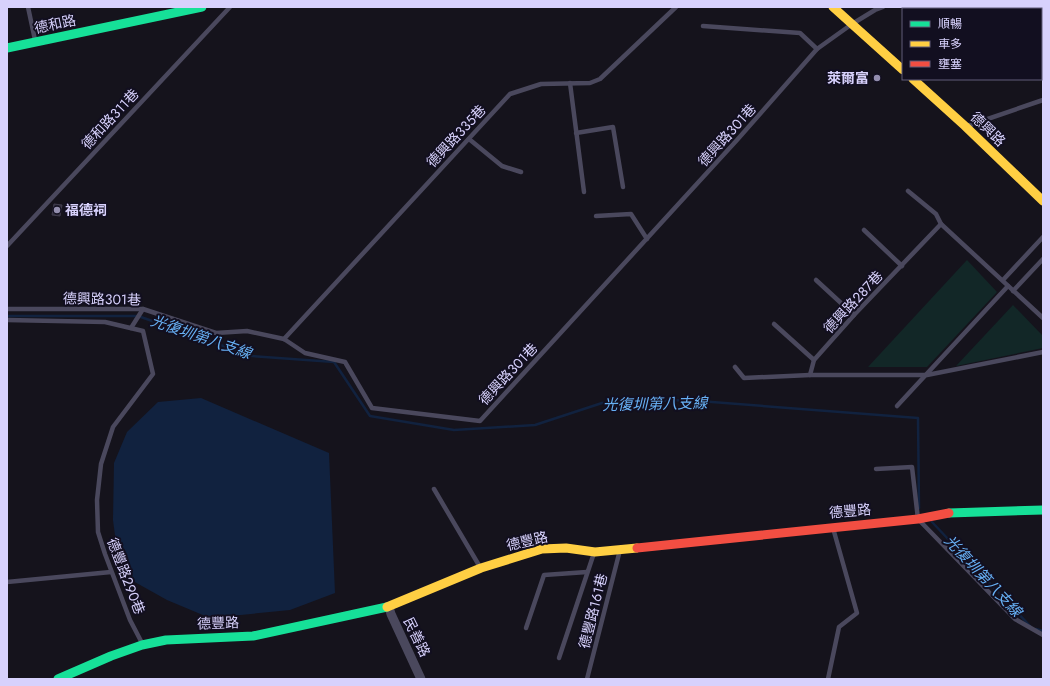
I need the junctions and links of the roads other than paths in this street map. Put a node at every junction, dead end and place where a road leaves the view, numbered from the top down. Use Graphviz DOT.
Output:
graph roads {
  1 [pos="28,7"];
  2 [pos="202,7"];
  3 [pos="230,7"];
  4 [pos="676,7"];
  5 [pos="833,7"];
  6 [pos="883,7"];
  7 [pos="852,24"];
  8 [pos="703,26"];
  9 [pos="36,43"];
  10 [pos="7,48"];
  11 [pos="817,50"];
  12 [pos="902,69"];
  13 [pos="914,80"];
  14 [pos="570,83"];
  15 [pos="1043,100"];
  16 [pos="965,126"];
  17 [pos="576,133"];
  18 [pos="469,139"];
  19 [pos="521,172"];
  20 [pos="623,186"];
  21 [pos="908,191"];
  22 [pos="584,192"];
  23 [pos="1043,201"];
  24 [pos="596,216"];
  25 [pos="941,224"];
  26 [pos="864,230"];
  27 [pos="1043,237"];
  28 [pos="646,239"];
  29 [pos="7,246"];
  30 [pos="1043,259"];
  31 [pos="902,266"];
  32 [pos="816,280"];
  33 [pos="1003,280"];
  34 [pos="1008,286"];
  35 [pos="1013,291"];
  36 [pos="7,309"];
  37 [pos="143,309"];
  38 [pos="854,316"];
  39 [pos="1043,318"];
  40 [pos="7,320"];
  41 [pos="774,324"];
  42 [pos="131,328"];
  43 [pos="284,339"];
  44 [pos="1043,352"];
  45 [pos="814,360"];
  46 [pos="735,367"];
  47 [pos="810,375"];
  48 [pos="927,375"];
  49 [pos="897,406"];
  50 [pos="876,468"];
  51 [pos="434,489"];
  52 [pos="1043,510"];
  53 [pos="918,519"];
  54 [pos="833,527"];
  55 [pos="620,549"];
  56 [pos="595,552"];
  57 [pos="481,568"];
  58 [pos="111,572"];
  59 [pos="587,572"];
  60 [pos="7,582"];
  61 [pos="389,607"];
  62 [pos="526,628"];
  63 [pos="1043,635"];
  64 [pos="142,645"];
  65 [pos="559,658"];
  66 [pos="58,679"];
  67 [pos="421,679"];
  68 [pos="587,679"];
  69 [pos="828,679"];
  1 -- 9 [label="lane"];
  2 -- 9 [label="street, 德和路"];
  3 -- 29 [label="lane, 德和路311巷"];
  4 -- 14 [label="lane, 德興路335巷"];
  5 -- 7 [label="street"];
  6 -- 7 [label="lane, 德興路301巷"];
  7 -- 11 [label="lane, 德興路301巷"];
  7 -- 12 [label="street"];
  8 -- 11 [label="lane"];
  9 -- 10 [label="street, 德和路"];
  11 -- 28 [label="lane, 德興路301巷"];
  13 -- 16 [label="street, 德興路"];
  14 -- 17 [label="lane"];
  14 -- 18 [label="lane, 德興路335巷"];
  15 -- 16 [label="lane"];
  16 -- 23 [label="street, 德興路"];
  17 -- 20 [label="lane"];
  17 -- 22 [label="lane"];
  18 -- 19 [label="lane"];
  18 -- 43 [label="lane, 德興路335巷"];
  21 -- 25 [label="lane"];
  24 -- 28 [label="lane"];
  25 -- 31 [label="lane, 德興路287巷"];
  25 -- 33 [label="lane"];
  26 -- 31 [label="lane"];
  27 -- 33 [label="lane"];
  28 -- 43 [label="lane, 德興路301巷"];
  30 -- 35 [label="lane"];
  31 -- 38 [label="lane, 德興路287巷"];
  32 -- 38 [label="lane"];
  33 -- 34 [label="lane"];
  34 -- 35 [label="lane"];
  34 -- 48 [label="lane"];
  35 -- 39 [label="lane"];
  36 -- 37 [label="lane, 德興路301巷"];
  37 -- 42 [label="lane"];
  37 -- 43 [label="lane, 德興路301巷"];
  38 -- 45 [label="lane, 德興路287巷"];
  40 -- 42 [label="lane, 德豐路290巷"];
  41 -- 45 [label="lane"];
  42 -- 58 [label="lane, 德豐路290巷"];
  44 -- 48 [label="lane"];
  45 -- 47 [label="lane, 德興路287巷"];
  46 -- 47 [label="lane"];
  47 -- 48 [label="lane"];
  48 -- 49 [label="lane"];
  50 -- 53 [label="lane"];
  51 -- 57 [label="lane"];
  52 -- 53 [label="street, 德豐路"];
  53 -- 54 [label="street, 德豐路"];
  53 -- 63 [label="lane"];
  54 -- 55 [label="street, 德豐路"];
  54 -- 69 [label="lane"];
  55 -- 56 [label="street, 德豐路"];
  55 -- 68 [label="lane, 德豐路161巷"];
  56 -- 57 [label="street, 德豐路"];
  56 -- 59 [label="lane"];
  57 -- 61 [label="street, 德豐路"];
  58 -- 60 [label="lane"];
  58 -- 64 [label="lane, 德豐路290巷"];
  59 -- 62 [label="lane"];
  59 -- 65 [label="lane"];
  61 -- 64 [label="street, 德豐路"];
  61 -- 67 [label="street, 民善路"];
  64 -- 66 [label="street, 德豐路"];
}
